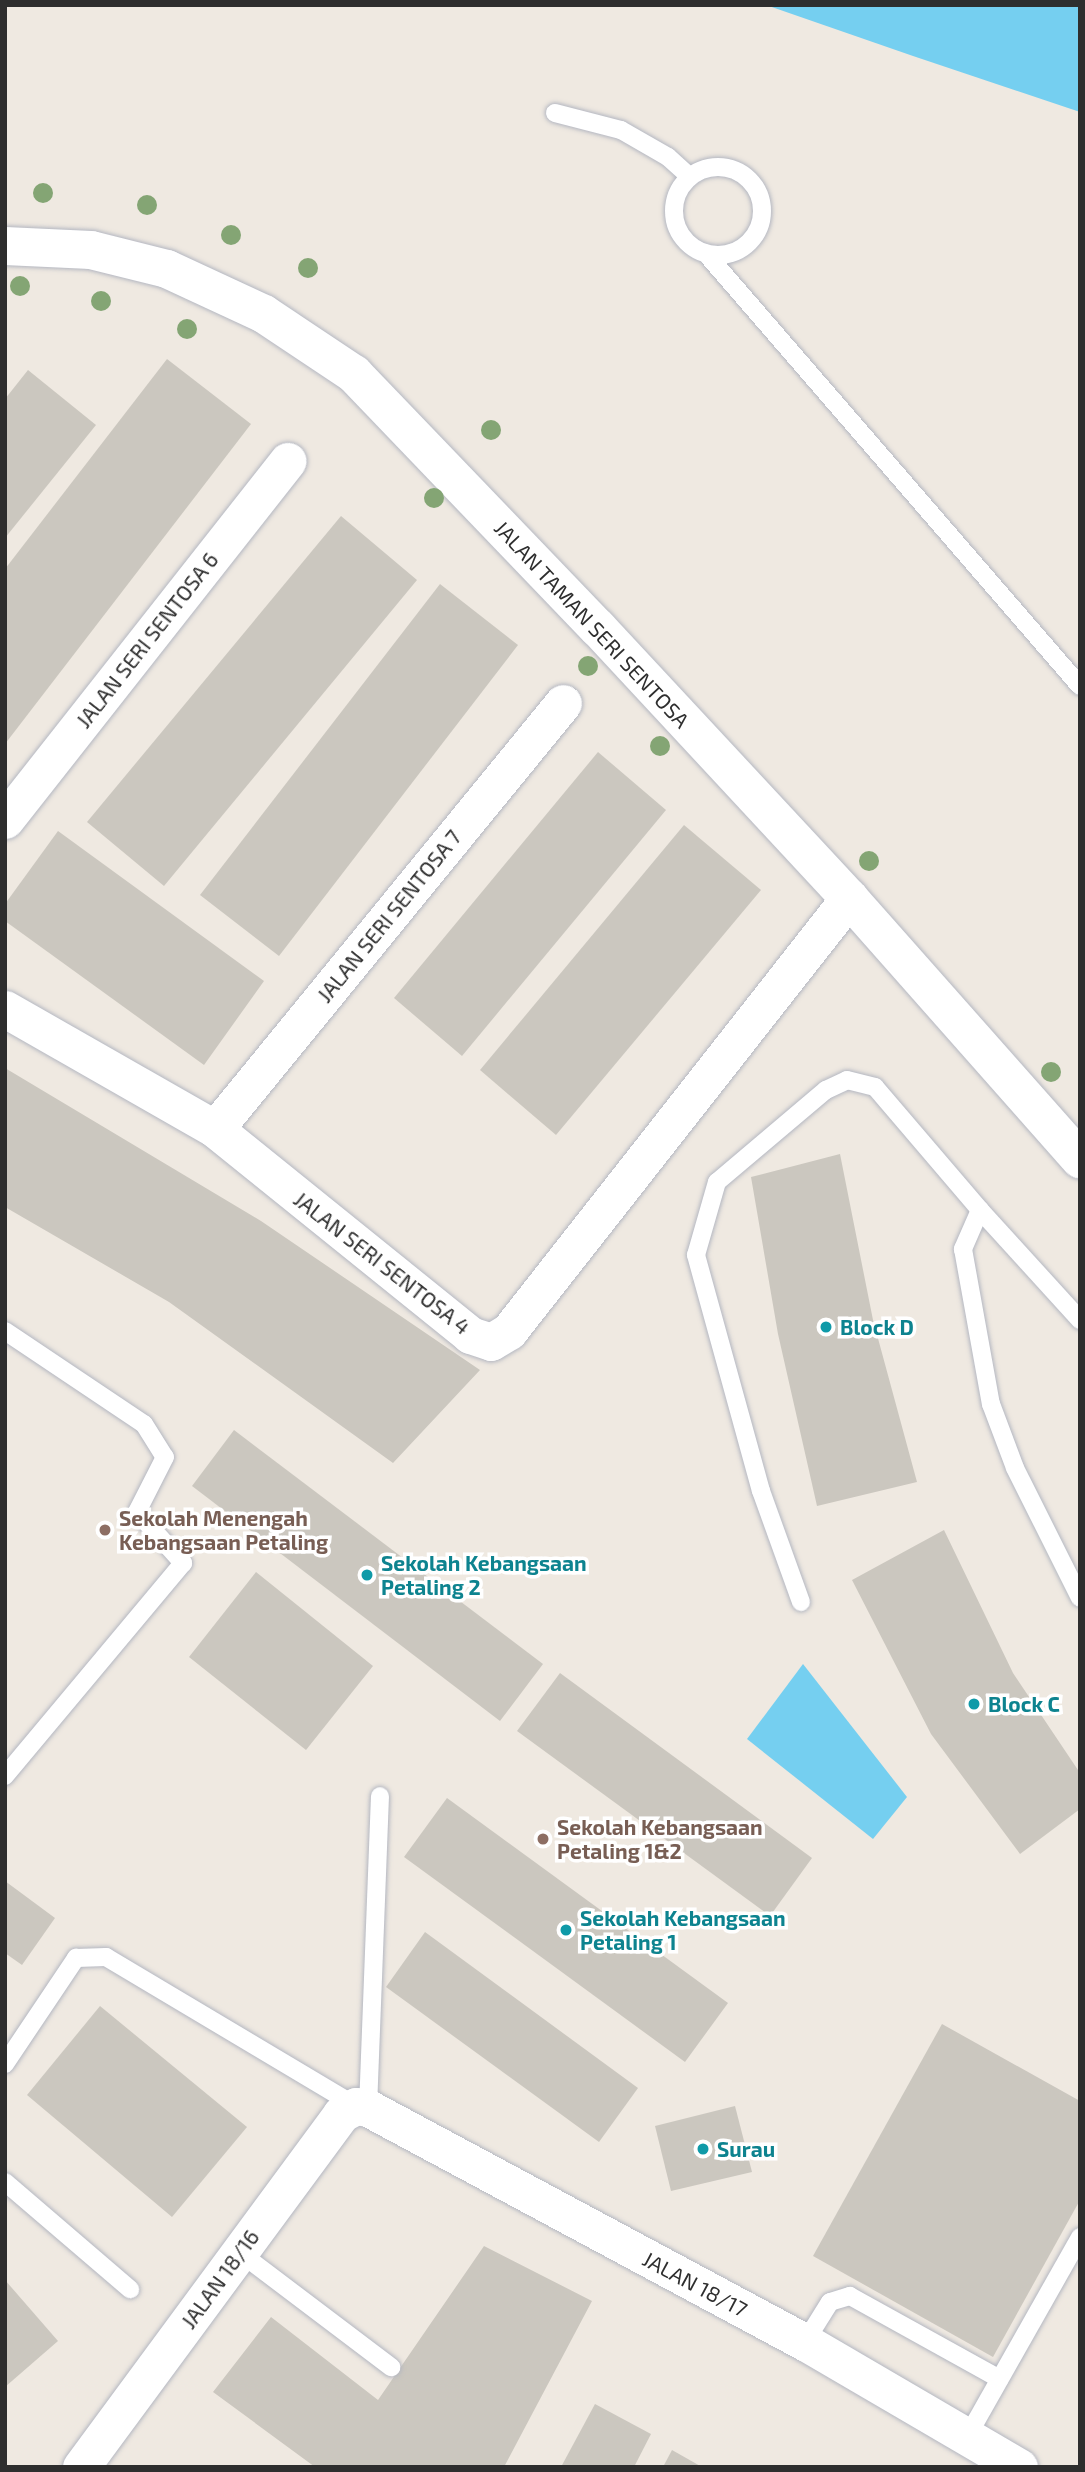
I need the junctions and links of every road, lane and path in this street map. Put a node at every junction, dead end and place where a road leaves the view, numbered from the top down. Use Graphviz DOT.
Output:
graph roads {
  1 [pos="555,113"];
  2 [pos="688,175"];
  3 [pos="5,246"];
  4 [pos="709,257"];
  5 [pos="289,460"];
  6 [pos="1080,686"];
  7 [pos="563,703"];
  8 [pos="5,820"];
  9 [pos="849,898"];
  10 [pos="5,1009"];
  11 [pos="215,1129"];
  12 [pos="1080,1159"];
  13 [pos="981,1210"];
  14 [pos="1079,1324"];
  15 [pos="5,1331"];
  16 [pos="1080,1598"];
  17 [pos="801,1602"];
  18 [pos="5,1776"];
  19 [pos="380,1796"];
  20 [pos="5,2064"];
  21 [pos="362,2107"];
  22 [pos="5,2182"];
  23 [pos="1080,2237"];
  24 [pos="239,2252"];
  25 [pos="130,2289"];
  26 [pos="804,2342"];
  27 [pos="391,2367"];
  28 [pos="1000,2379"];
  29 [pos="968,2437"];
  30 [pos="82,2467"];
  31 [pos="1019,2467"];
  1 -- 2 [label="lane"];
  2 -- 4 [label="lane"];
  2 -- 4 [label="lane"];
  3 -- 9 [label="main road, JALAN TAMAN SERI SENTOSA"];
  4 -- 6 [label="lane"];
  5 -- 8 [label="street, JALAN SERI SENTOSA 6"];
  7 -- 11 [label="street, JALAN SERI SENTOSA 7"];
  9 -- 11 [label="street, JALAN SERI SENTOSA 4"];
  9 -- 12 [label="main road, JALAN TAMAN SERI SENTOSA"];
  10 -- 11 [label="street, JALAN SERI SENTOSA 4"];
  13 -- 14 [label="lane"];
  13 -- 16 [label="lane"];
  13 -- 17 [label="lane"];
  15 -- 18 [label="lane"];
  19 -- 21 [label="lane"];
  20 -- 21 [label="lane"];
  21 -- 24 [label="street, JALAN 18/16"];
  21 -- 26 [label="street, JALAN 18/17"];
  22 -- 25 [label="lane"];
  23 -- 28 [label="lane"];
  24 -- 27 [label="lane"];
  24 -- 30 [label="street, JALAN 18/16"];
  26 -- 28 [label="lane"];
  26 -- 29 [label="street, JALAN 18/17"];
  28 -- 29 [label="lane"];
  29 -- 31 [label="street, JALAN 18/17"];
}
